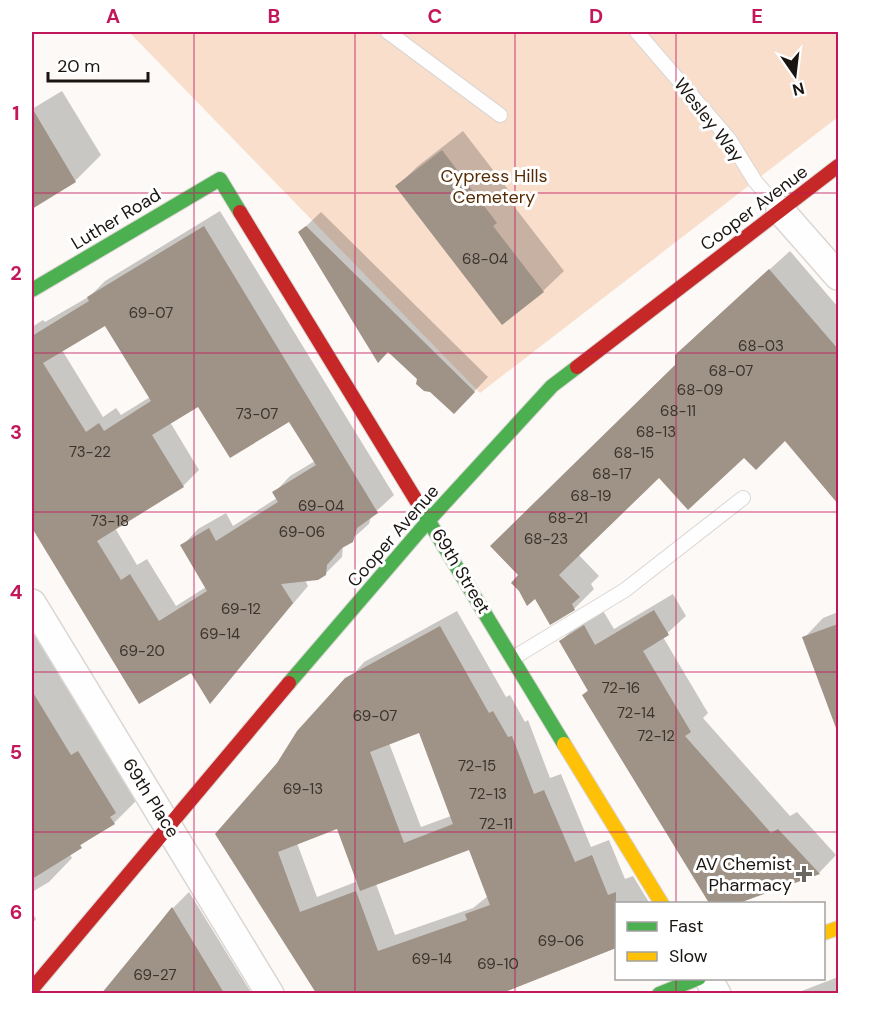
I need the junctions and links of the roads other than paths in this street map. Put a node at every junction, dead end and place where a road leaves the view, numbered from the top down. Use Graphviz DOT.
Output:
graph roads {
  1 [pos="388,32"];
  2 [pos="637,32"];
  3 [pos="500,115"];
  4 [pos="838,166"];
  5 [pos="220,179"];
  6 [pos="780,210"];
  7 [pos="838,276"];
  8 [pos="32,290"];
  9 [pos="743,498"];
  10 [pos="429,520"];
  11 [pos="32,603"];
  12 [pos="513,658"];
  13 [pos="168,825"];
  14 [pos="661,902"];
  15 [pos="694,980"];
  16 [pos="709,980"];
  17 [pos="32,988"];
  18 [pos="270,993"];
  19 [pos="659,993"];
  20 [pos="717,993"];
  1 -- 3 [label="lane"];
  2 -- 6 [label="lane, Wesley Way"];
  4 -- 6 [label="main road, Cooper Avenue"];
  5 -- 8 [label="main road, Luther Road"];
  5 -- 10 [label="main road, 69th Street"];
  6 -- 7 [label="street"];
  6 -- 10 [label="main road, Cooper Avenue"];
  9 -- 12 [label="lane"];
  10 -- 12 [label="main road, 69th Street"];
  10 -- 13 [label="main road, Cooper Avenue"];
  11 -- 13 [label="street, 69th Place"];
  12 -- 14 [label="main road, 69th Street"];
  13 -- 17 [label="main road, Cooper Avenue"];
  13 -- 18 [label="street, 69th Place"];
  15 -- 19 [label="main road"];
  16 -- 20 [label="street"];
}
